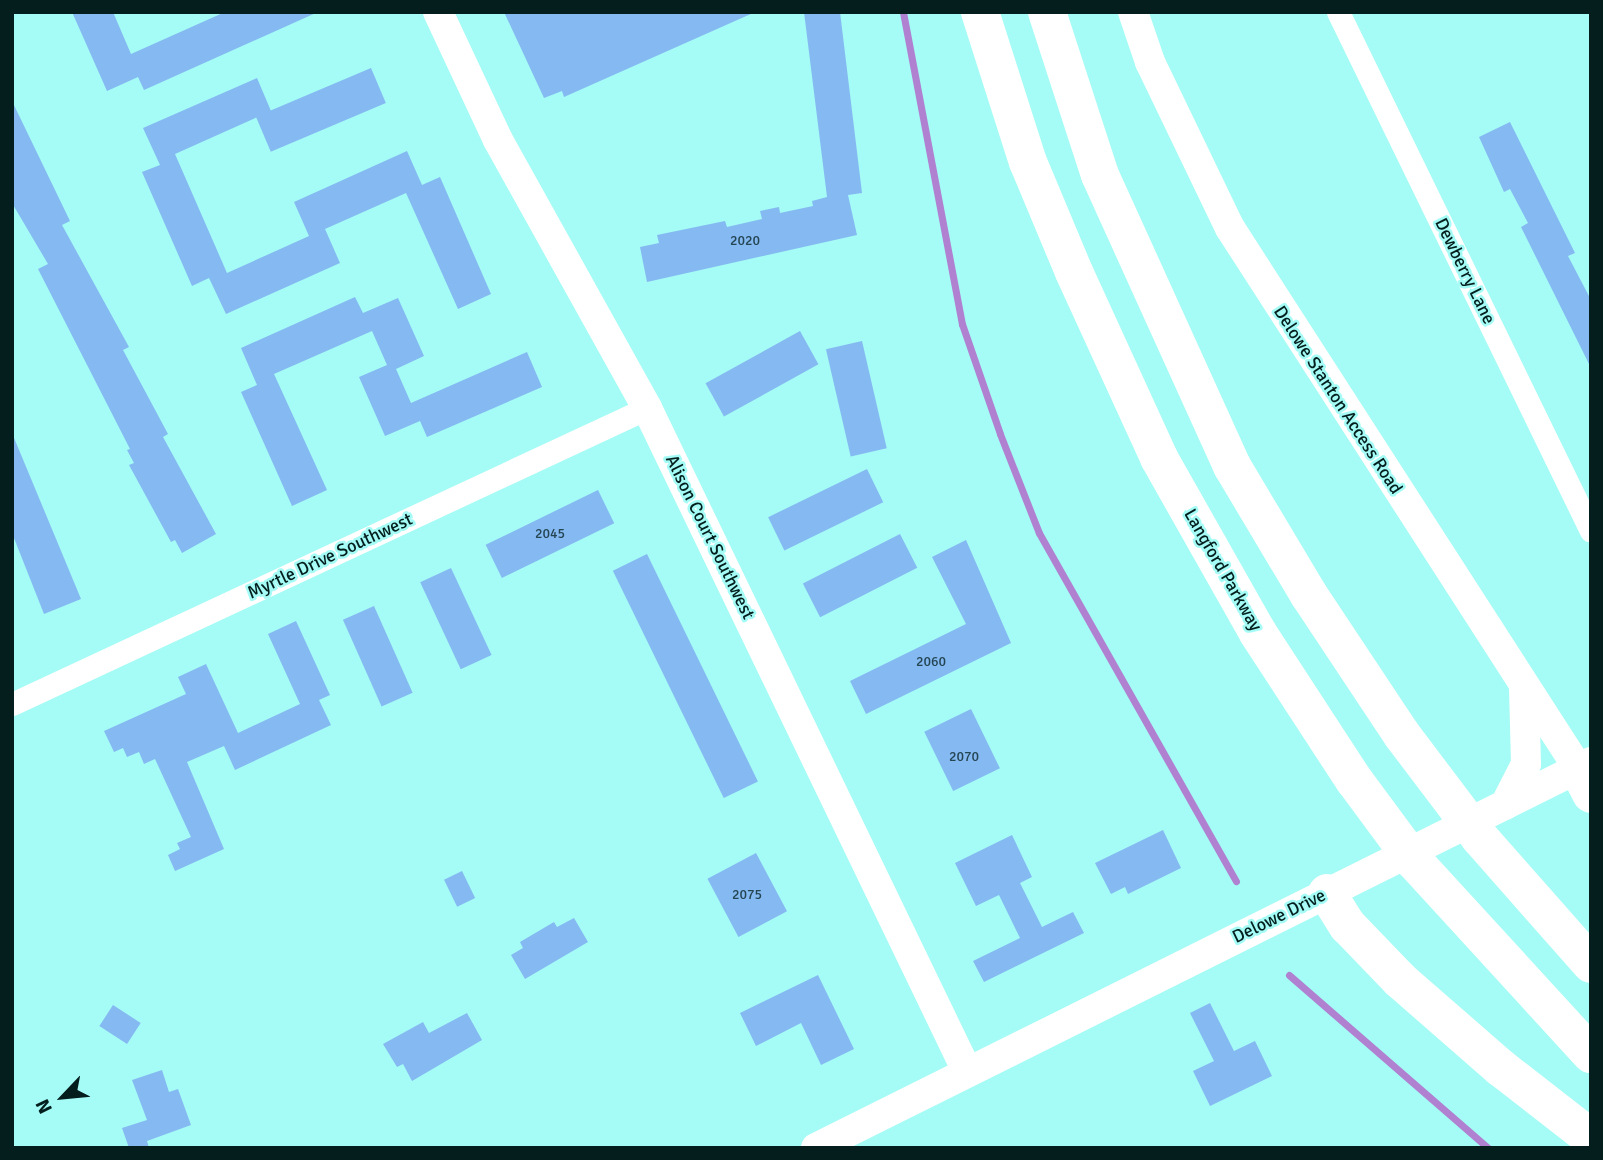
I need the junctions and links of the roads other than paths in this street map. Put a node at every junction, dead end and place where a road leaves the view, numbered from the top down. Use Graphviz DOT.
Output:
graph roads {
  1 [pos="438,12"];
  2 [pos="981,12"];
  3 [pos="1047,12"];
  4 [pos="1133,12"];
  5 [pos="1338,12"];
  6 [pos="648,408"];
  7 [pos="1591,531"];
  8 [pos="1524,685"];
  9 [pos="12,704"];
  10 [pos="1587,775"];
  11 [pos="1505,805"];
  12 [pos="1328,892"];
  13 [pos="1591,964"];
  14 [pos="1591,1054"];
  15 [pos="967,1070"];
  16 [pos="1591,1138"];
  17 [pos="816,1148"];
  1 -- 6 [label="street, Alison Court Southwest"];
  2 -- 14 [label="highway, Langford Parkway"];
  3 -- 13 [label="highway"];
  4 -- 8 [label="street, Delowe Stanton Access Road"];
  5 -- 7 [label="street, Dewberry Lane"];
  6 -- 9 [label="street, Myrtle Drive Southwest"];
  6 -- 15 [label="street, Alison Court Southwest"];
  8 -- 10 [label="street, Delowe Stanton Access Road"];
  8 -- 11 [label="street"];
  10 -- 11 [label="street, Delowe Drive"];
  11 -- 12 [label="street, Delowe Drive"];
  12 -- 15 [label="street, Delowe Drive"];
  12 -- 16 [label="highway"];
  15 -- 17 [label="street, Delowe Drive"];
}
